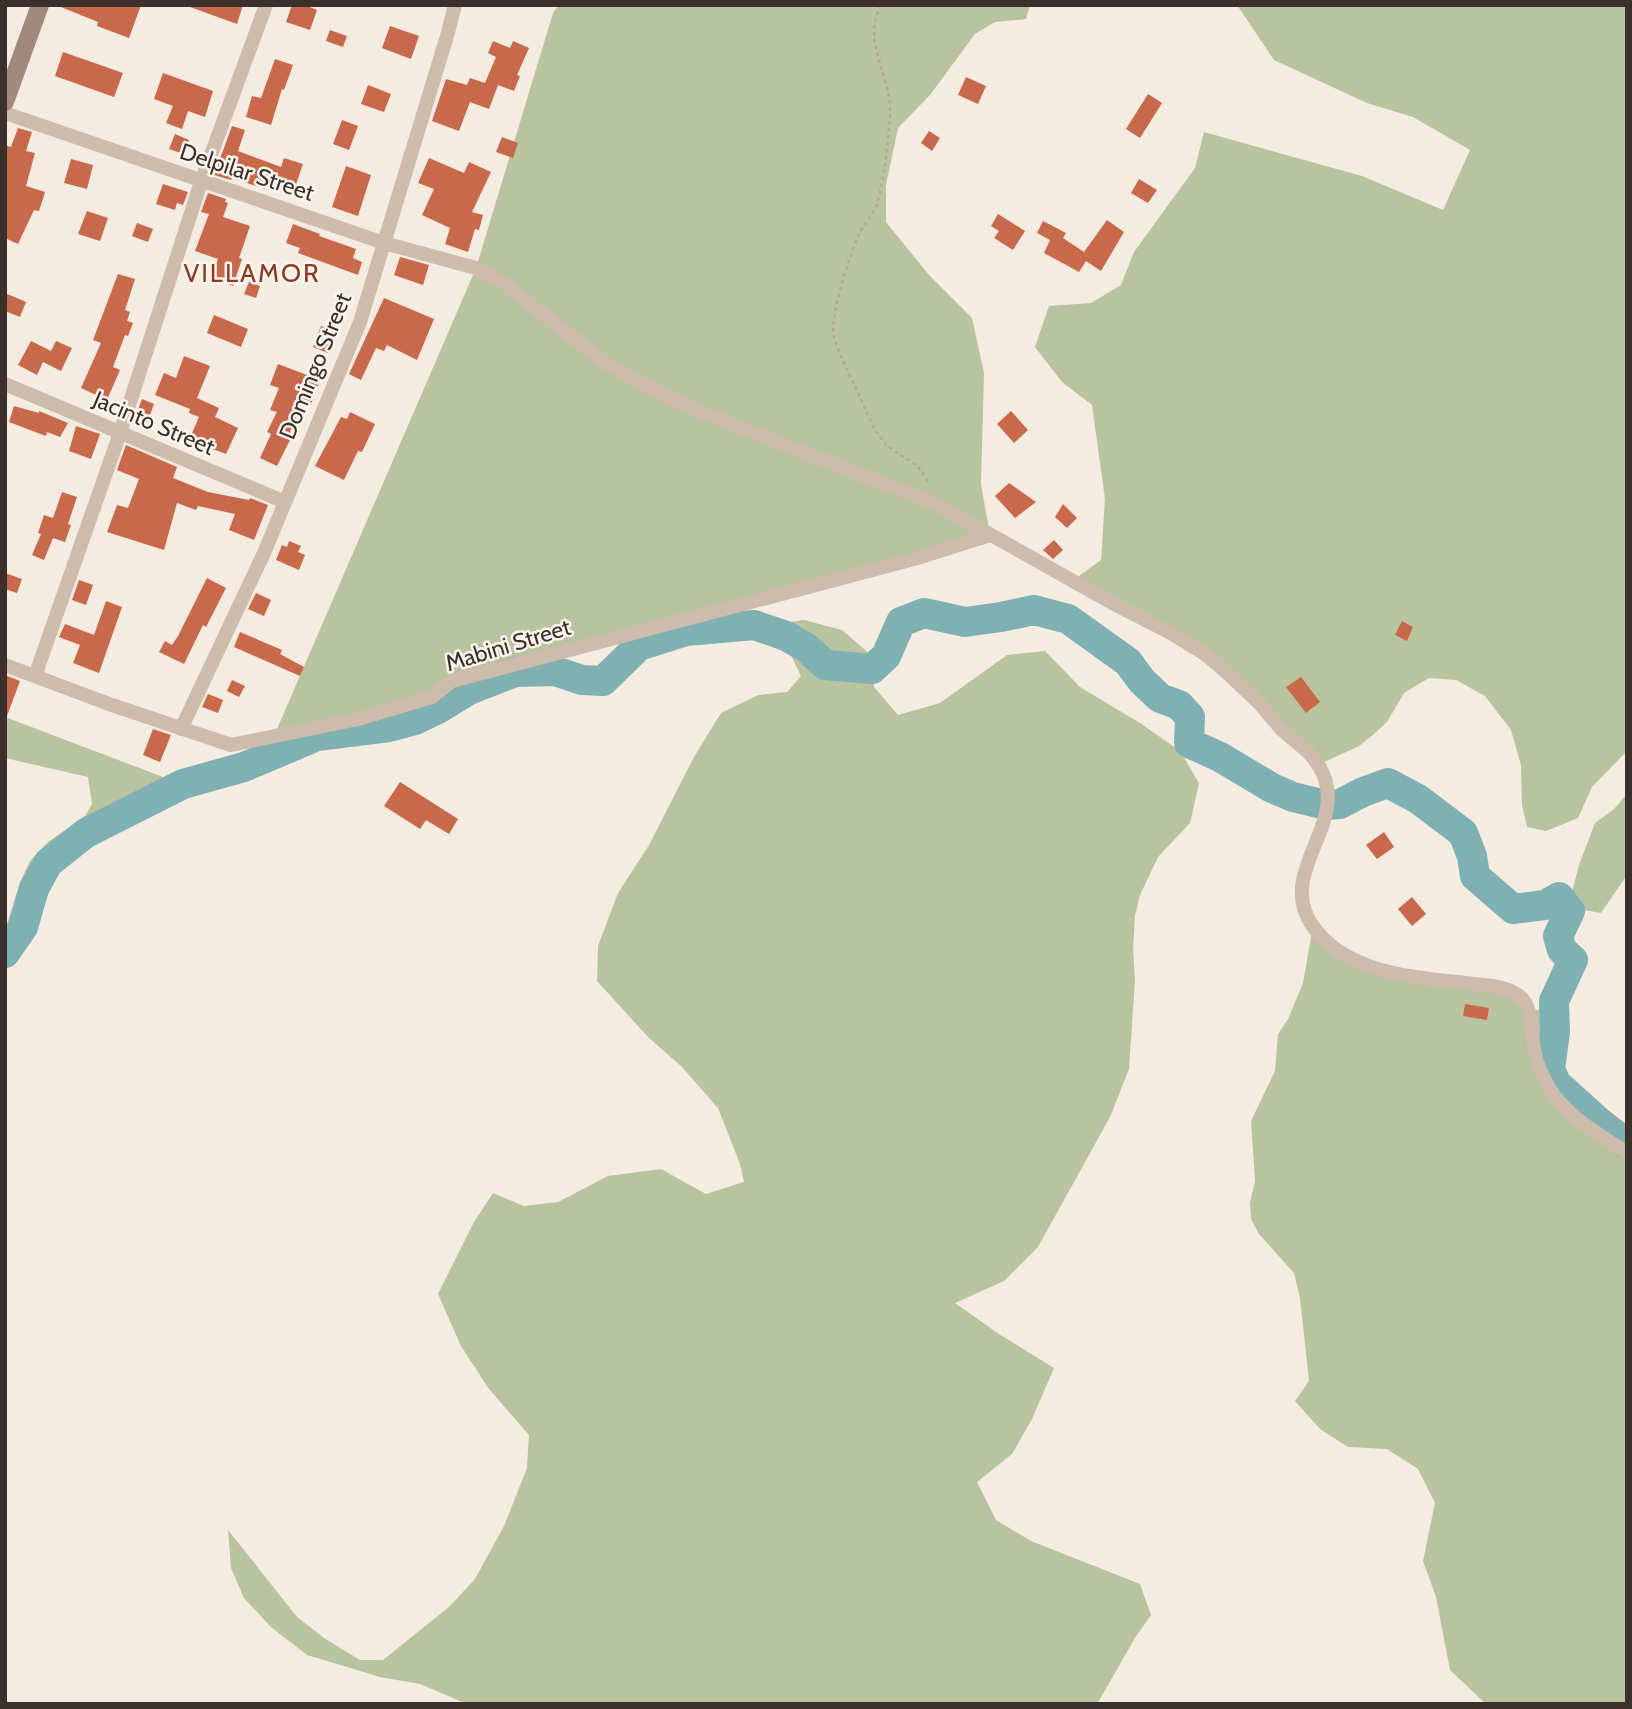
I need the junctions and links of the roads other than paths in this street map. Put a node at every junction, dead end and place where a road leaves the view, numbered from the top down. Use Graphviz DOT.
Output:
graph roads {
  1 [pos="40,5"];
  2 [pos="266,5"];
  3 [pos="455,5"];
  4 [pos="5,102"];
  5 [pos="5,113"];
  6 [pos="201,182"];
  7 [pos="384,243"];
  8 [pos="5,384"];
  9 [pos="120,433"];
  10 [pos="285,502"];
  11 [pos="990,535"];
  12 [pos="5,665"];
  13 [pos="35,676"];
  14 [pos="181,729"];
  15 [pos="1627,1153"];
  1 -- 4 [label="main road"];
  2 -- 6 [label="street"];
  3 -- 7 [label="street, Domingo Street"];
  5 -- 6 [label="street, Delpilar Street"];
  6 -- 7 [label="street, Delpilar Street"];
  6 -- 9 [label="street"];
  7 -- 10 [label="street, Domingo Street"];
  7 -- 11 [label="street, Delpilar Street"];
  8 -- 9 [label="street, Jacinto Street"];
  9 -- 10 [label="street, Jacinto Street"];
  9 -- 13 [label="street"];
  10 -- 14 [label="street, Domingo Street"];
  11 -- 14 [label="street, Mabini Street"];
  11 -- 15 [label="street, Delpilar Street"];
  12 -- 13 [label="street, Mabini Street"];
  13 -- 14 [label="street, Mabini Street"];
}
